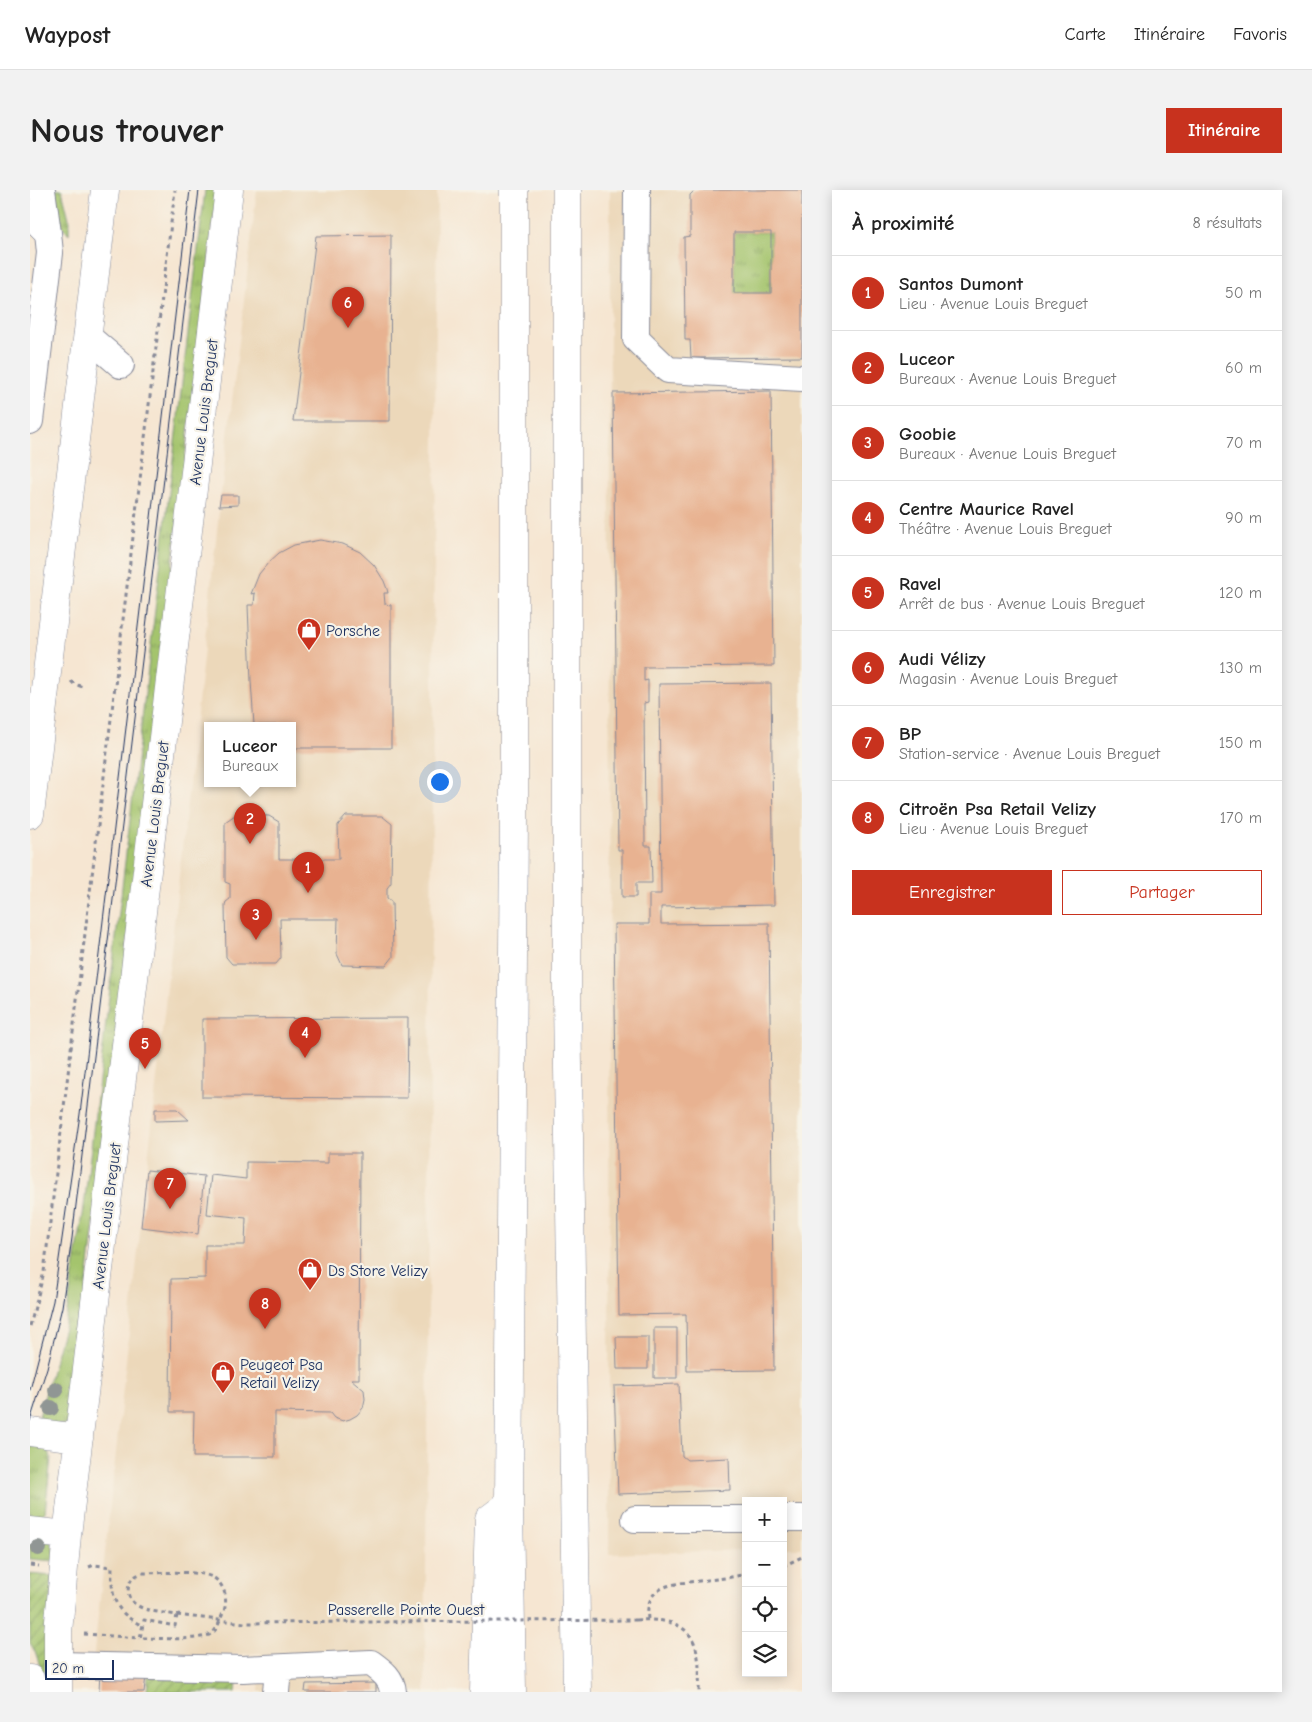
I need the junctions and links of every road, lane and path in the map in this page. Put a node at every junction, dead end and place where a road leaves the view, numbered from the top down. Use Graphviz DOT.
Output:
graph roads {
  1 [pos="42,190"];
  2 [pos="175,190"];
  3 [pos="229,190"];
  4 [pos="514,190"];
  5 [pos="567,190"];
  6 [pos="637,190"];
  7 [pos="103,192"];
  8 [pos="39,224"];
  9 [pos="88,336"];
  10 [pos="121,365"];
  11 [pos="802,378"];
  12 [pos="30,421"];
  13 [pos="30,814"];
  14 [pos="30,1326"];
  15 [pos="30,1432"];
  16 [pos="79,1438"];
  17 [pos="509,1504"];
  18 [pos="787,1518"];
  19 [pos="802,1518"];
  20 [pos="635,1519"];
  21 [pos="742,1519"];
  22 [pos="30,1531"];
  23 [pos="68,1535"];
  24 [pos="802,1557"];
  25 [pos="787,1564"];
  26 [pos="94,1565"];
  27 [pos="742,1575"];
  28 [pos="177,1615"];
  29 [pos="648,1620"];
  30 [pos="143,1626"];
  31 [pos="58,1632"];
  32 [pos="140,1638"];
  33 [pos="58,1679"];
  34 [pos="30,1680"];
  35 [pos="277,1680"];
  36 [pos="31,1692"];
  37 [pos="393,1692"];
  38 [pos="484,1692"];
  39 [pos="512,1692"];
  40 [pos="577,1692"];
  41 [pos="699,1692"];
  1 -- 8 [label="street"];
  2 -- 14 [label="path"];
  3 -- 16 [label="main road, Avenue Louis Breguet"];
  4 -- 17 [label="main road"];
  5 -- 40 [label="main road"];
  6 -- 11 [label="street"];
  7 -- 9 [label="main road"];
  8 -- 12 [label="street"];
  9 -- 10 [label="street"];
  9 -- 13 [label="main road"];
  15 -- 16 [label="main road"];
  16 -- 23 [label="main road, Avenue Louis Breguet"];
  17 -- 38 [label="main road"];
  17 -- 39 [label="main road"];
  18 -- 19 [label="street"];
  20 -- 21 [label="street"];
  22 -- 23 [label="main road"];
  23 -- 31 [label="main road, Avenue Louis Breguet"];
  24 -- 25 [label="path"];
  26 -- 30 [label="path"];
  27 -- 29 [label="path"];
  28 -- 29 [label="path, Passerelle Pointe Ouest, bridge"];
  28 -- 30 [label="path"];
  28 -- 32 [label="path, Passerelle Pointe Ouest"];
  29 -- 41 [label="path, Passerelle Pointe Ouest"];
  30 -- 32 [label="path"];
  31 -- 32 [label="path"];
  31 -- 33 [label="main road, Avenue Louis Breguet"];
  33 -- 35 [label="street"];
  34 -- 36 [label="main road"];
  35 -- 37 [label="street"];
}
